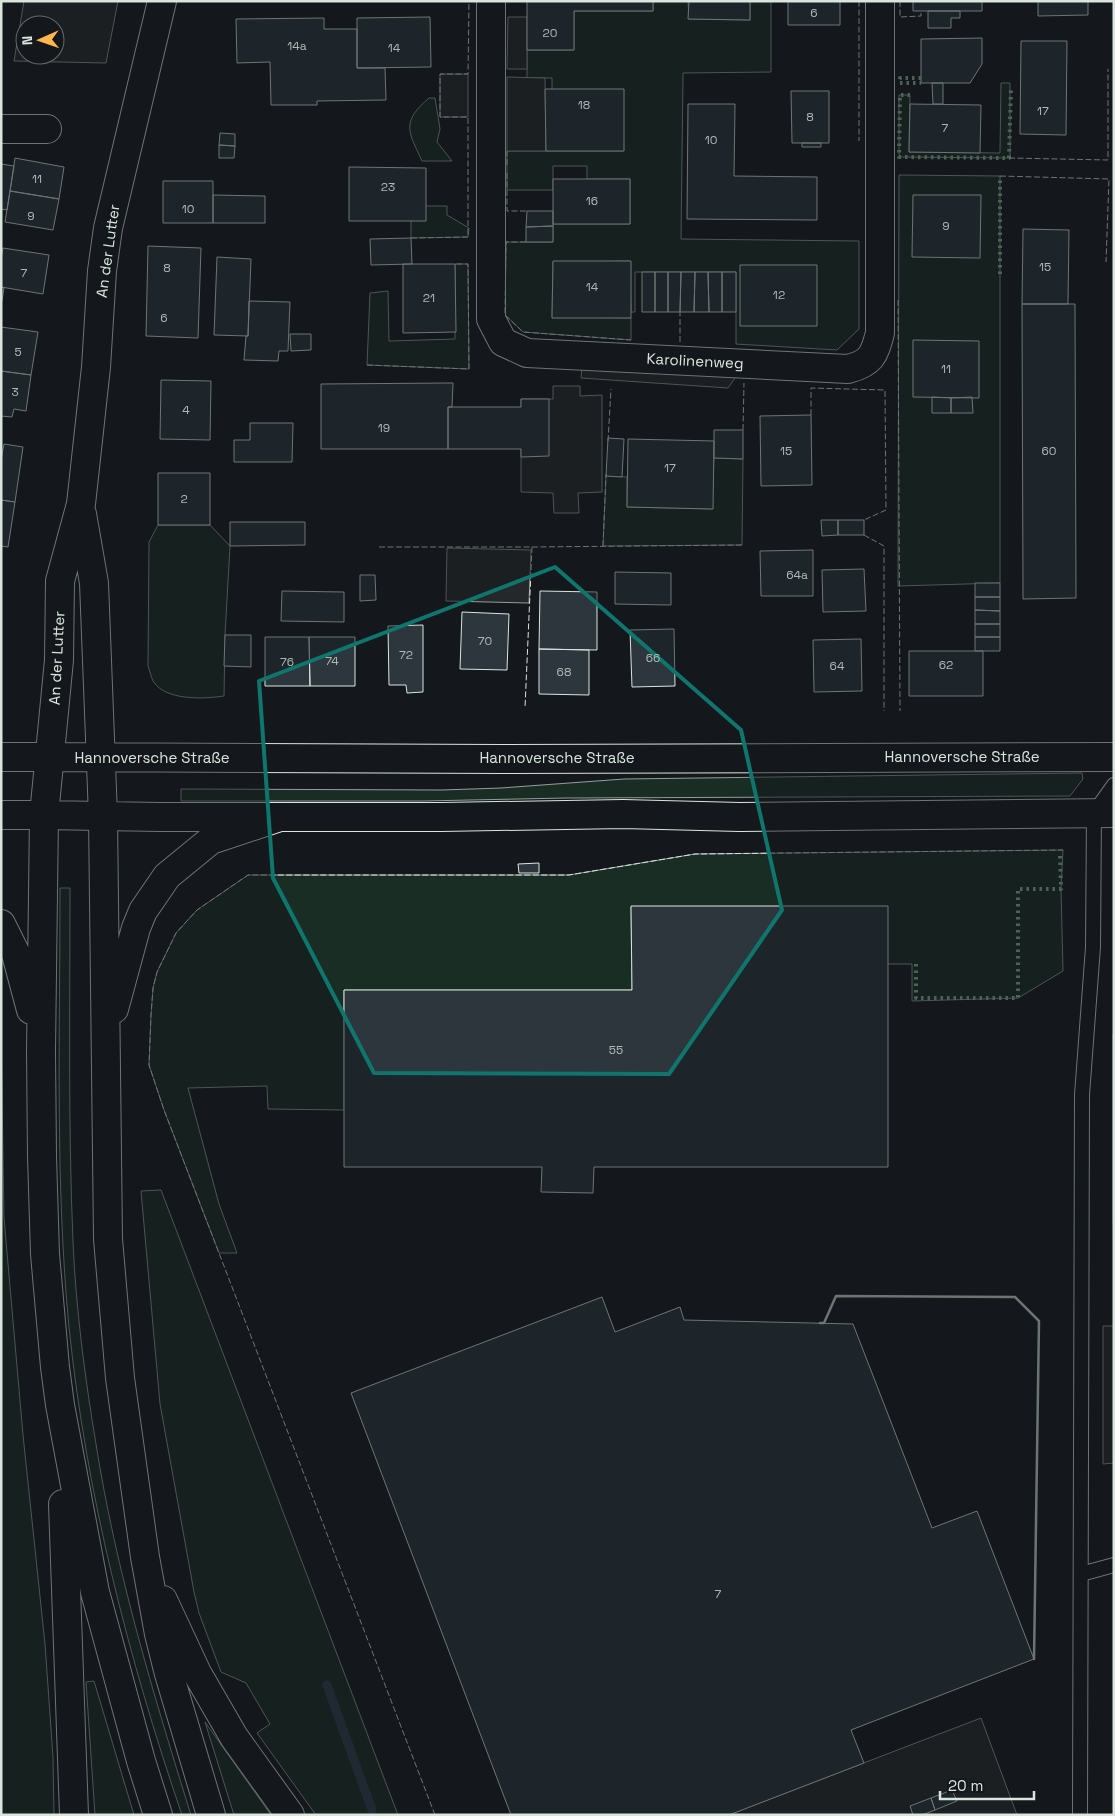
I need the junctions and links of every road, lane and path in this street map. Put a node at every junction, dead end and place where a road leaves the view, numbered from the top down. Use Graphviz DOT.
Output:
graph roads {
  1 [pos="162,1"];
  2 [pos="491,1"];
  3 [pos="880,1"];
  4 [pos="1,129"];
  5 [pos="47,129"];
  6 [pos="81,504"];
  7 [pos="1,757"];
  8 [pos="50,757"];
  9 [pos="1114,757"];
  10 [pos="102,758"];
  11 [pos="1114,785"];
  12 [pos="1104,813"];
  13 [pos="1,815"];
  14 [pos="44,815"];
  15 [pos="103,816"];
  16 [pos="280,816"];
  17 [pos="1,924"];
  18 [pos="105,1050"];
  19 [pos="41,1052"];
  20 [pos="60,1405"];
  21 [pos="145,1557"];
  22 [pos="1114,1565"];
  23 [pos="1081,1574"];
  24 [pos="74,1815"];
  25 [pos="158,1815"];
  26 [pos="211,1815"];
  27 [pos="290,1815"];
  28 [pos="1080,1815"];
  1 -- 6 [label="main road, An der Lutter"];
  2 -- 3 [label="main road, Karolinenweg"];
  4 -- 5 [label="main road"];
  6 -- 8 [label="main road, An der Lutter"];
  6 -- 10 [label="main road, An der Lutter"];
  7 -- 8 [label="main road, Hannoversche Straße"];
  8 -- 10 [label="main road, Hannoversche Straße"];
  8 -- 14 [label="main road, An der Lutter"];
  9 -- 10 [label="main road, Hannoversche Straße"];
  10 -- 15 [label="main road, An der Lutter"];
  11 -- 12 [label="lane"];
  12 -- 16 [label="main road"];
  12 -- 23 [label="lane"];
  13 -- 14 [label="main road"];
  14 -- 15 [label="main road"];
  14 -- 19 [label="main road, An der Lutter"];
  15 -- 16 [label="main road"];
  15 -- 18 [label="main road, An der Lutter"];
  16 -- 18 [label="main road"];
  17 -- 19 [label="main road"];
  18 -- 21 [label="main road"];
  19 -- 20 [label="main road"];
  20 -- 24 [label="main road"];
  20 -- 25 [label="main road"];
  21 -- 26 [label="main road"];
  21 -- 27 [label="main road"];
  22 -- 23 [label="lane"];
  23 -- 28 [label="lane"];
}
